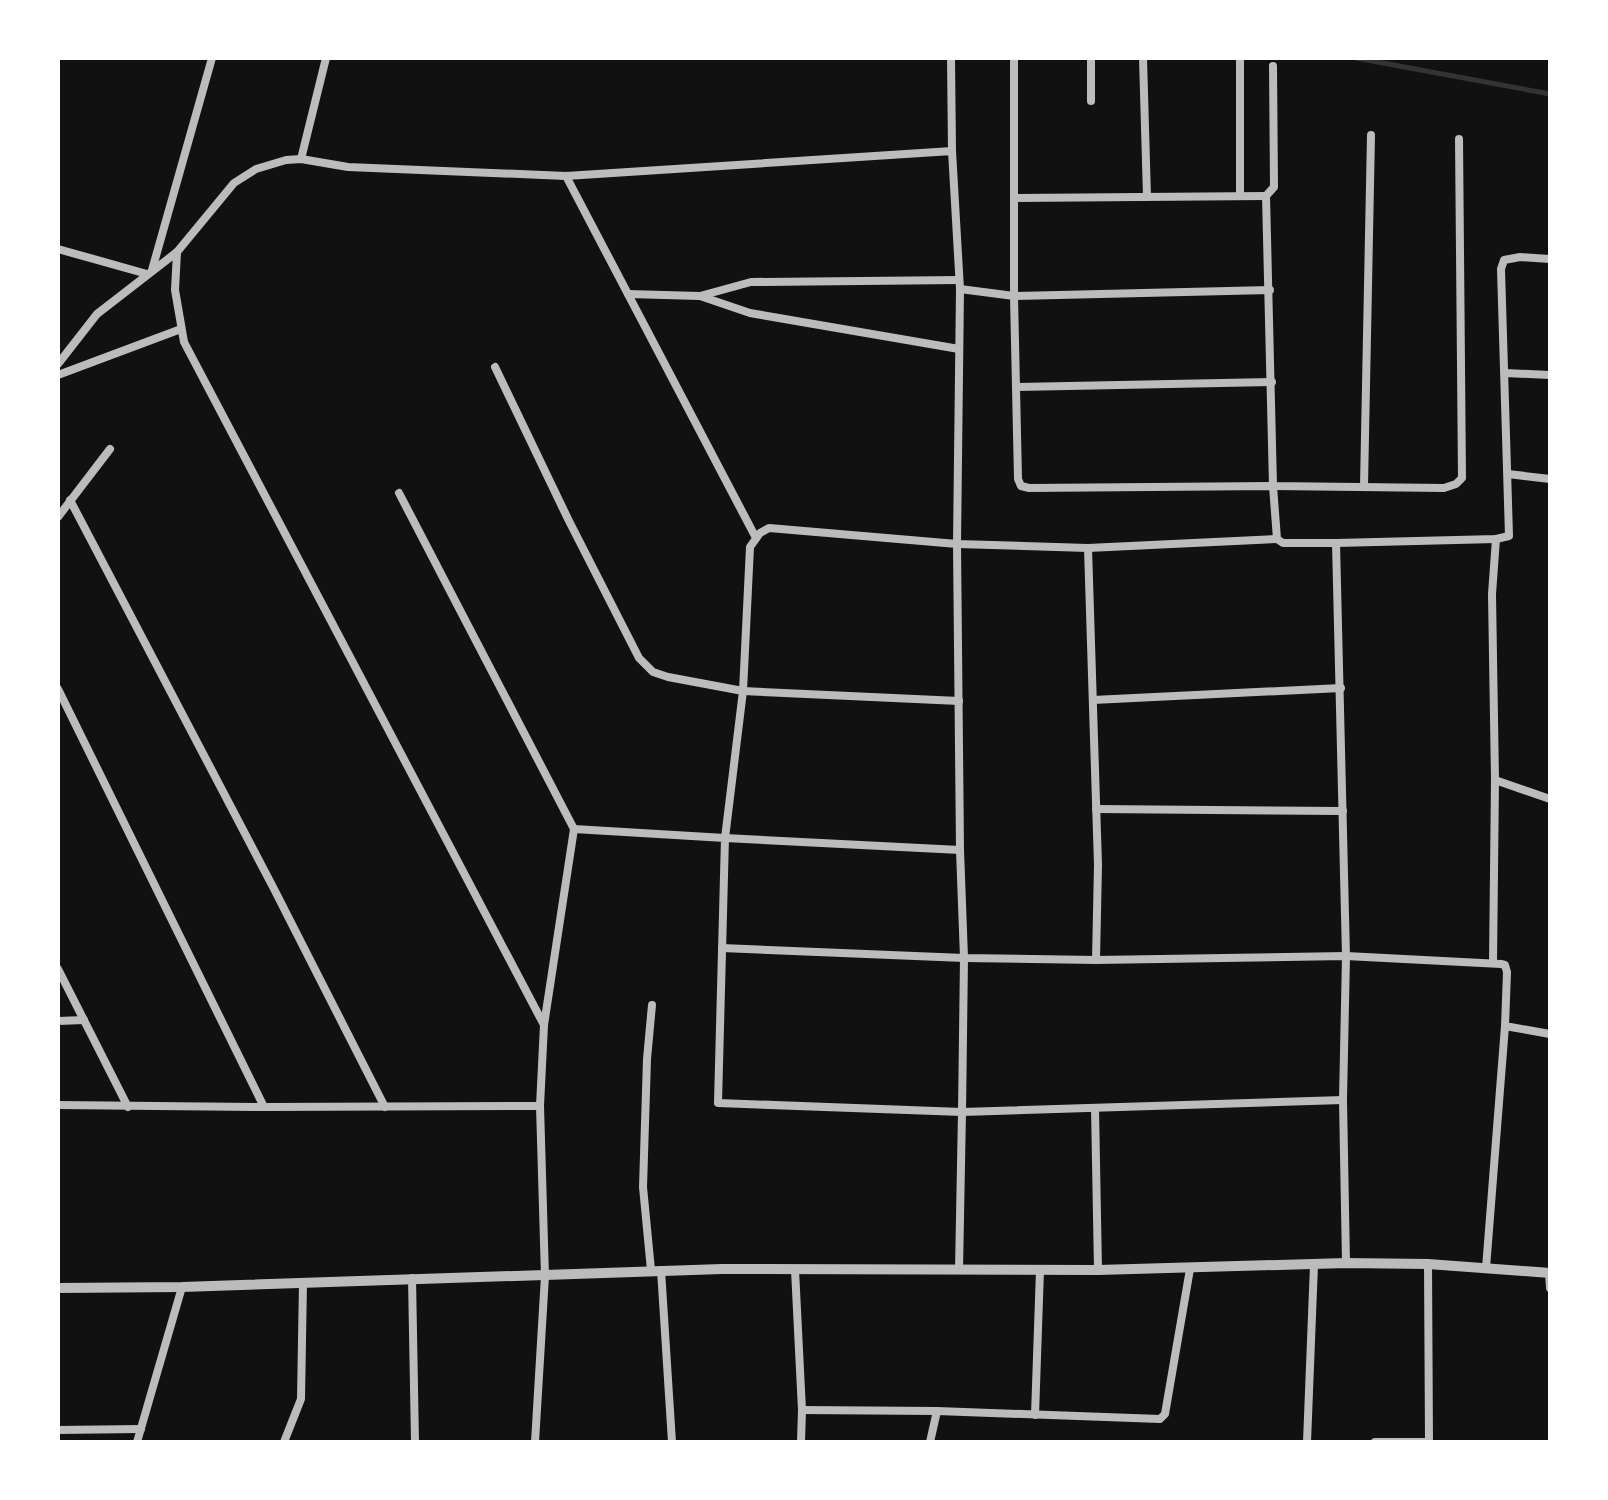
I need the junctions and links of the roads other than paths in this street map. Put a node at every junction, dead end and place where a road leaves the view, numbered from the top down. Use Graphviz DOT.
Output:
graph roads {
  1 [pos="212,58"];
  2 [pos="326,58"];
  3 [pos="951,58"];
  4 [pos="1014,58"];
  5 [pos="1091,58"];
  6 [pos="1143,58"];
  7 [pos="1240,60"];
  8 [pos="1273,66"];
  9 [pos="1092,100"];
  10 [pos="1371,135"];
  11 [pos="1459,140"];
  12 [pos="952,150"];
  13 [pos="301,159"];
  14 [pos="566,176"];
  15 [pos="1147,196"];
  16 [pos="1240,196"];
  17 [pos="1266,196"];
  18 [pos="1014,198"];
  19 [pos="58,249"];
  20 [pos="177,252"];
  21 [pos="1550,259"];
  22 [pos="149,272"];
  23 [pos="960,285"];
  24 [pos="1270,290"];
  25 [pos="628,294"];
  26 [pos="700,296"];
  27 [pos="1014,296"];
  28 [pos="181,329"];
  29 [pos="959,349"];
  30 [pos="58,364"];
  31 [pos="495,367"];
  32 [pos="1504,372"];
  33 [pos="1550,374"];
  34 [pos="58,375"];
  35 [pos="1272,382"];
  36 [pos="1017,387"];
  37 [pos="110,449"];
  38 [pos="1508,474"];
  39 [pos="1550,480"];
  40 [pos="1273,486"];
  41 [pos="1364,486"];
  42 [pos="399,493"];
  43 [pos="70,500"];
  44 [pos="58,517"];
  45 [pos="756,538"];
  46 [pos="1277,539"];
  47 [pos="1496,539"];
  48 [pos="1336,543"];
  49 [pos="957,544"];
  50 [pos="1088,548"];
  51 [pos="1341,688"];
  52 [pos="58,690"];
  53 [pos="743,691"];
  54 [pos="1093,700"];
  55 [pos="959,701"];
  56 [pos="1495,780"];
  57 [pos="1550,798"];
  58 [pos="1096,809"];
  59 [pos="1343,811"];
  60 [pos="574,829"];
  61 [pos="725,838"];
  62 [pos="960,850"];
  63 [pos="722,948"];
  64 [pos="1346,956"];
  65 [pos="964,958"];
  66 [pos="1096,960"];
  67 [pos="1493,964"];
  68 [pos="58,970"];
  69 [pos="652,1005"];
  70 [pos="84,1020"];
  71 [pos="58,1021"];
  72 [pos="544,1026"];
  73 [pos="1505,1026"];
  74 [pos="1550,1034"];
  75 [pos="1343,1100"];
  76 [pos="58,1106"];
  77 [pos="540,1106"];
  78 [pos="385,1107"];
  79 [pos="128,1108"];
  80 [pos="264,1108"];
  81 [pos="1096,1108"];
  82 [pos="962,1112"];
  83 [pos="1346,1263"];
  84 [pos="1428,1264"];
  85 [pos="1314,1265"];
  86 [pos="1486,1268"];
  87 [pos="1190,1269"];
  88 [pos="656,1270"];
  89 [pos="795,1270"];
  90 [pos="960,1270"];
  91 [pos="1040,1270"];
  92 [pos="1098,1270"];
  93 [pos="1550,1273"];
  94 [pos="544,1276"];
  95 [pos="412,1278"];
  96 [pos="303,1282"];
  97 [pos="182,1287"];
  98 [pos="58,1288"];
  99 [pos="1550,1288"];
  100 [pos="802,1410"];
  101 [pos="937,1412"];
  102 [pos="1036,1415"];
  103 [pos="141,1429"];
  104 [pos="58,1430"];
  105 [pos="137,1442"];
  106 [pos="284,1442"];
  107 [pos="415,1442"];
  108 [pos="535,1442"];
  109 [pos="672,1442"];
  110 [pos="801,1442"];
  111 [pos="930,1442"];
  112 [pos="1307,1442"];
  113 [pos="1376,1442"];
  114 [pos="1429,1442"];
  1 -- 22 [label="street"];
  2 -- 13 [label="street"];
  3 -- 12 [label="street"];
  4 -- 18 [label="street"];
  5 -- 9 [label="street"];
  6 -- 15 [label="street"];
  7 -- 16 [label="street"];
  8 -- 17 [label="street"];
  10 -- 41 [label="street"];
  11 -- 41 [label="street"];
  12 -- 14 [label="street"];
  12 -- 23 [label="street"];
  13 -- 14 [label="street"];
  13 -- 20 [label="street"];
  14 -- 25 [label="street"];
  15 -- 16 [label="street"];
  15 -- 18 [label="street"];
  16 -- 17 [label="street"];
  17 -- 24 [label="street"];
  18 -- 27 [label="street"];
  19 -- 22 [label="street"];
  20 -- 22 [label="street"];
  20 -- 28 [label="street"];
  21 -- 32 [label="street"];
  22 -- 30 [label="street"];
  23 -- 26 [label="street"];
  23 -- 27 [label="street"];
  23 -- 29 [label="street"];
  24 -- 27 [label="street"];
  24 -- 35 [label="street"];
  25 -- 26 [label="street"];
  25 -- 45 [label="street"];
  26 -- 29 [label="street"];
  27 -- 36 [label="street"];
  28 -- 34 [label="street"];
  28 -- 72 [label="street"];
  29 -- 49 [label="street"];
  31 -- 53 [label="street"];
  32 -- 33 [label="street"];
  32 -- 38 [label="street"];
  35 -- 36 [label="street"];
  35 -- 40 [label="street"];
  36 -- 40 [label="street"];
  37 -- 43 [label="street"];
  38 -- 39 [label="street"];
  38 -- 47 [label="street"];
  40 -- 41 [label="street"];
  40 -- 46 [label="street"];
  42 -- 60 [label="street"];
  43 -- 44 [label="street"];
  43 -- 78 [label="street"];
  45 -- 49 [label="street"];
  45 -- 53 [label="street"];
  46 -- 48 [label="street"];
  46 -- 50 [label="street"];
  47 -- 48 [label="street"];
  47 -- 56 [label="street"];
  48 -- 51 [label="street"];
  49 -- 50 [label="street"];
  49 -- 55 [label="street"];
  50 -- 54 [label="street"];
  51 -- 54 [label="street"];
  51 -- 59 [label="street"];
  52 -- 80 [label="street"];
  53 -- 55 [label="street"];
  53 -- 61 [label="street"];
  54 -- 58 [label="street"];
  55 -- 62 [label="street"];
  56 -- 57 [label="street"];
  56 -- 67 [label="street"];
  58 -- 59 [label="street"];
  58 -- 66 [label="street"];
  59 -- 64 [label="street"];
  60 -- 61 [label="street"];
  60 -- 72 [label="street"];
  61 -- 62 [label="street"];
  61 -- 63 [label="street"];
  62 -- 65 [label="street"];
  63 -- 65 [label="street"];
  63 -- 82 [label="street"];
  64 -- 66 [label="street"];
  64 -- 67 [label="street"];
  64 -- 75 [label="street"];
  65 -- 66 [label="street"];
  65 -- 82 [label="street"];
  67 -- 73 [label="street"];
  68 -- 70 [label="street"];
  69 -- 88 [label="street"];
  70 -- 71 [label="street"];
  70 -- 79 [label="street"];
  72 -- 77 [label="street"];
  73 -- 74 [label="street"];
  73 -- 86 [label="street"];
  75 -- 81 [label="street"];
  75 -- 83 [label="street"];
  76 -- 79 [label="street"];
  77 -- 78 [label="street"];
  77 -- 94 [label="street"];
  78 -- 80 [label="street"];
  79 -- 80 [label="street"];
  81 -- 82 [label="street"];
  81 -- 92 [label="street"];
  82 -- 90 [label="street"];
  83 -- 84 [label="street"];
  83 -- 85 [label="street"];
  84 -- 86 [label="street"];
  84 -- 114 [label="street"];
  85 -- 87 [label="street"];
  85 -- 112 [label="street"];
  86 -- 93 [label="street"];
  87 -- 92 [label="street"];
  87 -- 102 [label="street"];
  88 -- 89 [label="street"];
  88 -- 94 [label="street"];
  88 -- 109 [label="street"];
  89 -- 90 [label="street"];
  89 -- 100 [label="street"];
  90 -- 91 [label="street"];
  91 -- 92 [label="street"];
  91 -- 102 [label="street"];
  93 -- 99 [label="street"];
  94 -- 95 [label="street"];
  94 -- 108 [label="street"];
  95 -- 96 [label="street"];
  95 -- 107 [label="street"];
  96 -- 97 [label="street"];
  96 -- 106 [label="street"];
  97 -- 98 [label="street"];
  97 -- 103 [label="street"];
  100 -- 101 [label="street"];
  100 -- 110 [label="street"];
  101 -- 102 [label="street"];
  101 -- 111 [label="street"];
  103 -- 104 [label="street"];
  103 -- 105 [label="street"];
  113 -- 114 [label="street"];
}
